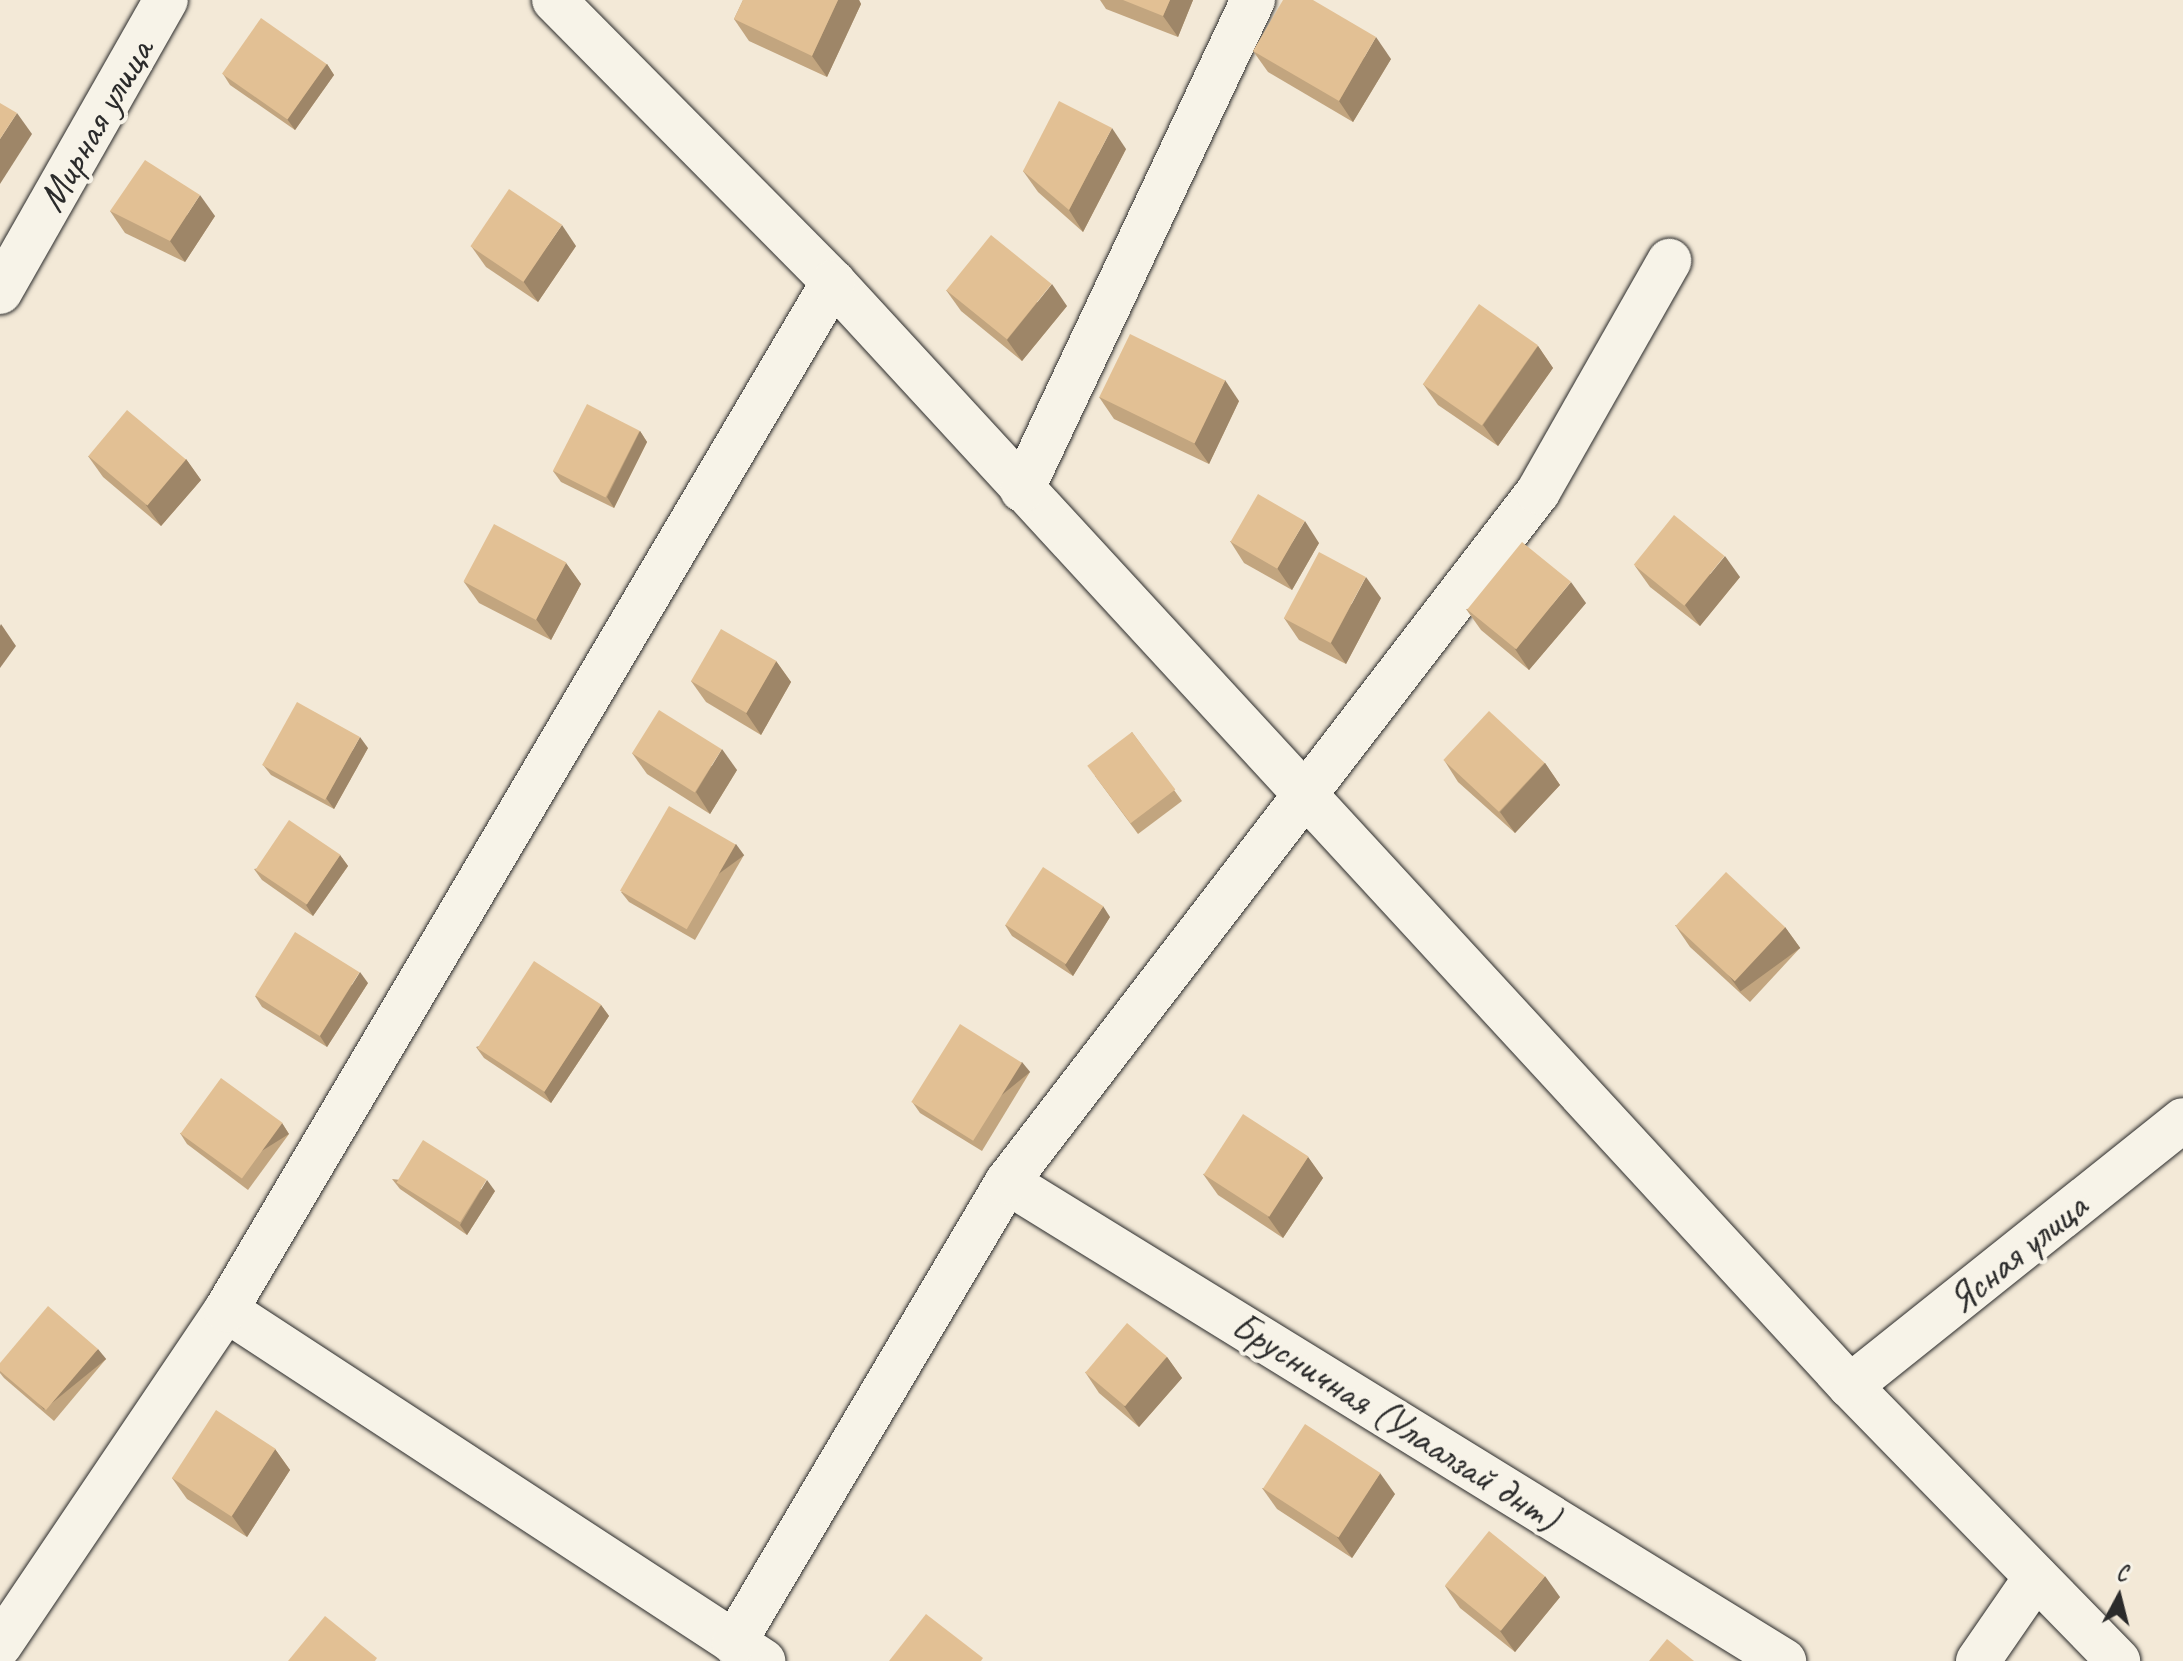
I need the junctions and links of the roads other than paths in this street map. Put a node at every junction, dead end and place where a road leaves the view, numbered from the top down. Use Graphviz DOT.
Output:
graph roads {
  1 [pos="166,0"];
  2 [pos="554,0"];
  3 [pos="1253,0"];
  4 [pos="1669,261"];
  5 [pos="833,282"];
  6 [pos="0,292"];
  7 [pos="1022,490"];
  8 [pos="1307,791"];
  9 [pos="2183,1120"];
  10 [pos="1007,1182"];
  11 [pos="226,1310"];
  12 [pos="1850,1386"];
  13 [pos="2036,1577"];
  14 [pos="0,1645"];
  15 [pos="748,1652"];
  16 [pos="1784,1661"];
  17 [pos="1978,1661"];
  18 [pos="2118,1661"];
  1 -- 6 [label="street, Мирная улица"];
  2 -- 5 [label="street"];
  3 -- 7 [label="street"];
  4 -- 8 [label="street"];
  5 -- 7 [label="street"];
  5 -- 11 [label="street"];
  7 -- 8 [label="street"];
  8 -- 10 [label="street"];
  8 -- 12 [label="street"];
  9 -- 12 [label="street, Ясная улица"];
  10 -- 15 [label="street"];
  10 -- 16 [label="street, Брусничная (Улаалзай днт)"];
  11 -- 14 [label="street"];
  11 -- 15 [label="street"];
  12 -- 13 [label="street"];
  13 -- 17 [label="street"];
  13 -- 18 [label="street"];
}
